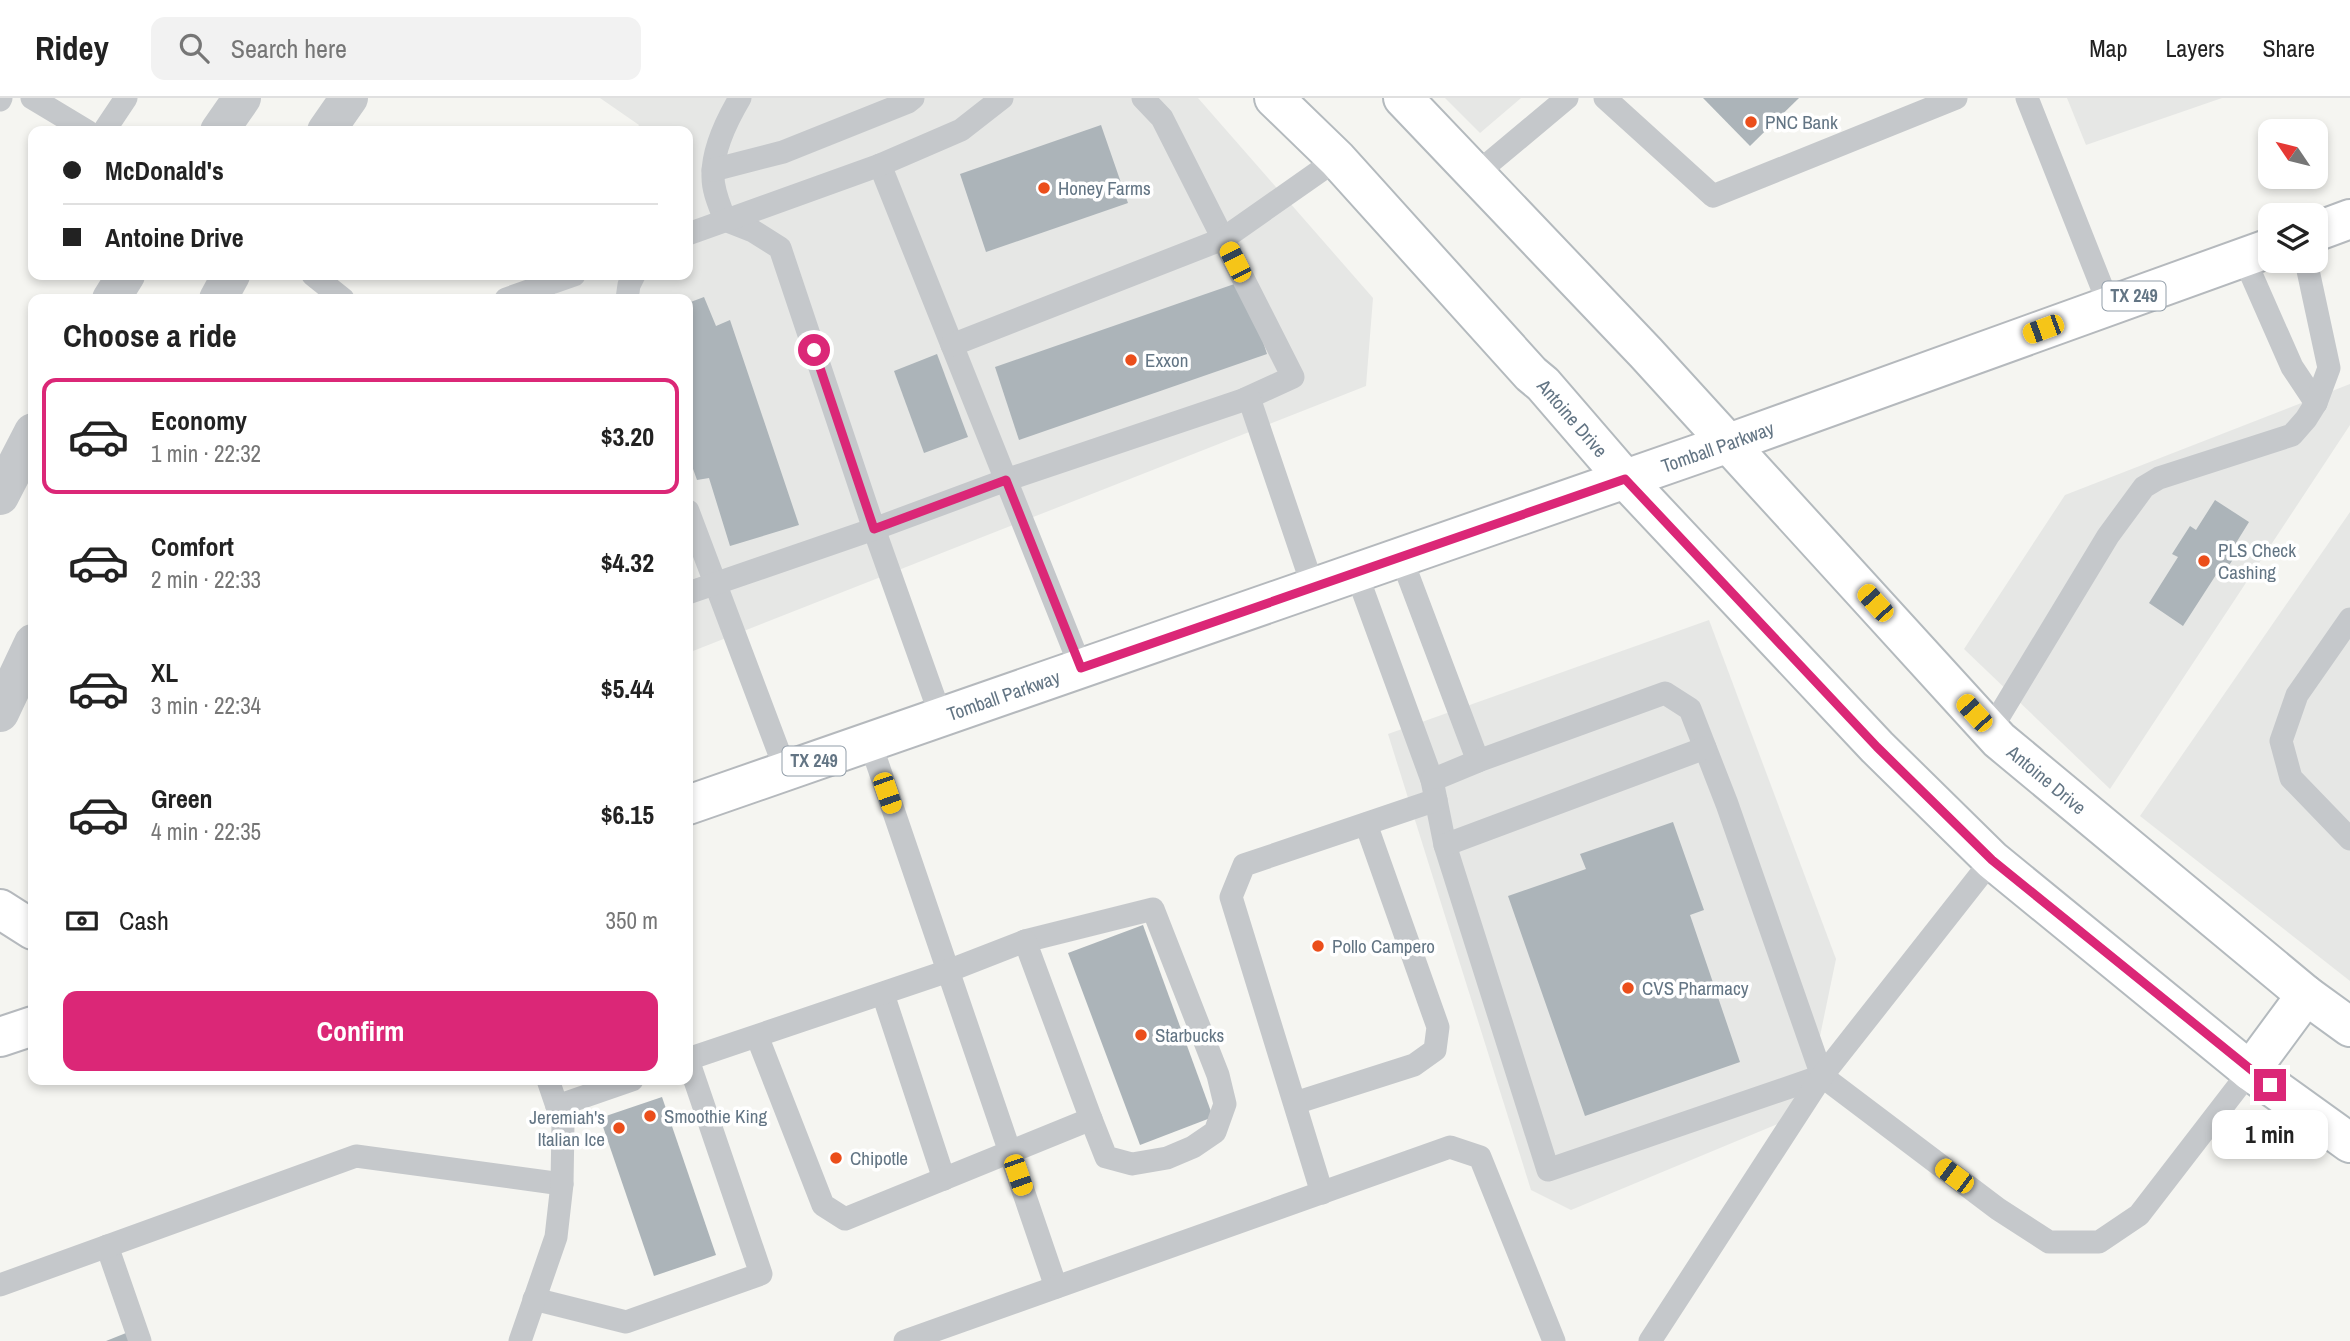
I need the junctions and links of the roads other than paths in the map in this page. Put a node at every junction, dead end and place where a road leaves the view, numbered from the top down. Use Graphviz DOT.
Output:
graph roads {
  1 [pos="32,98"];
  2 [pos="126,98"];
  3 [pos="242,98"];
  4 [pos="349,98"];
  5 [pos="740,98"];
  6 [pos="913,98"];
  7 [pos="1002,98"];
  8 [pos="1143,98"];
  9 [pos="1274,98"];
  10 [pos="1403,98"];
  11 [pos="1567,98"];
  12 [pos="1605,98"];
  13 [pos="2027,98"];
  14 [pos="1932,99"];
  15 [pos="79,126"];
  16 [pos="107,126"];
  17 [pos="222,126"];
  18 [pos="329,126"];
  19 [pos="1337,159"];
  20 [pos="880,165"];
  21 [pos="713,170"];
  22 [pos="1476,174"];
  23 [pos="2350,219"];
  24 [pos="725,220"];
  25 [pos="2328,227"];
  26 [pos="693,232"];
  27 [pos="1223,239"];
  28 [pos="2257,253"];
  29 [pos="2309,273"];
  30 [pos="318,280"];
  31 [pos="561,280"];
  32 [pos="332,294"];
  33 [pos="520,294"];
  34 [pos="2109,305"];
  35 [pos="952,345"];
  36 [pos="1245,399"];
  37 [pos="2316,402"];
  38 [pos="28,442"];
  39 [pos="1729,443"];
  40 [pos="1625,479"];
  41 [pos="1006,480"];
  42 [pos="0,496"];
  43 [pos="693,525"];
  44 [pos="874,529"];
  45 [pos="1401,557"];
  46 [pos="1356,572"];
  47 [pos="715,584"];
  48 [pos="1313,587"];
  49 [pos="693,591"];
  50 [pos="2350,619"];
  51 [pos="28,654"];
  52 [pos="1081,668"];
  53 [pos="0,713"];
  54 [pos="941,717"];
  55 [pos="1990,731"];
  56 [pos="870,742"];
  57 [pos="1705,748"];
  58 [pos="1478,761"];
  59 [pos="786,771"];
  60 [pos="1434,790"];
  61 [pos="693,803"];
  62 [pos="1366,824"];
  63 [pos="2350,839"];
  64 [pos="1445,845"];
  65 [pos="1992,860"];
  66 [pos="0,909"];
  67 [pos="28,927"];
  68 [pos="1025,941"];
  69 [pos="948,971"];
  70 [pos="883,993"];
  71 [pos="2306,995"];
  72 [pos="2350,1027"];
  73 [pos="28,1028"];
  74 [pos="757,1036"];
  75 [pos="0,1037"];
  76 [pos="693,1058"];
  77 [pos="2250,1071"];
  78 [pos="693,1075"];
  79 [pos="1822,1076"];
  80 [pos="550,1085"];
  81 [pos="618,1085"];
  82 [pos="1294,1103"];
  83 [pos="557,1106"];
  84 [pos="1091,1119"];
  85 [pos="2350,1143"];
  86 [pos="1010,1153"];
  87 [pos="944,1179"];
  88 [pos="562,1184"];
  89 [pos="1322,1193"];
  90 [pos="107,1247"];
  91 [pos="0,1285"];
  92 [pos="1056,1287"];
  93 [pos="534,1299"];
  94 [pos="140,1341"];
  95 [pos="520,1341"];
  96 [pos="905,1341"];
  97 [pos="1554,1341"];
  98 [pos="1650,1341"];
  1 -- 15 [label="lane"];
  2 -- 16 [label="lane"];
  3 -- 17 [label="street"];
  4 -- 18 [label="street"];
  5 -- 21 [label="lane"];
  6 -- 21 [label="lane"];
  7 -- 20 [label="lane"];
  8 -- 27 [label="lane"];
  9 -- 19 [label="main road, Antoine Drive"];
  10 -- 22 [label="main road, Antoine Drive"];
  11 -- 22 [label="lane"];
  12 -- 14 [label="lane"];
  13 -- 34 [label="lane"];
  19 -- 27 [label="lane"];
  19 -- 40 [label="main road, Antoine Drive"];
  20 -- 24 [label="lane"];
  20 -- 35 [label="lane"];
  21 -- 24 [label="lane"];
  22 -- 39 [label="main road, Antoine Drive"];
  23 -- 25 [label="main road"];
  24 -- 26 [label="lane"];
  24 -- 44 [label="lane"];
  27 -- 35 [label="lane"];
  27 -- 36 [label="lane"];
  28 -- 34 [label="main road, Tomball Parkway / TX 249"];
  28 -- 37 [label="lane"];
  29 -- 37 [label="lane"];
  30 -- 32 [label="lane"];
  31 -- 33 [label="lane"];
  34 -- 39 [label="main road, Tomball Parkway / TX 249"];
  35 -- 41 [label="lane"];
  36 -- 41 [label="lane"];
  36 -- 48 [label="lane"];
  37 -- 55 [label="lane"];
  38 -- 42 [label="street"];
  39 -- 40 [label="main road, Tomball Parkway / TX 249"];
  39 -- 55 [label="main road, Antoine Drive"];
  40 -- 45 [label="main road, Tomball Parkway / TX 249"];
  40 -- 65 [label="main road, Antoine Drive"];
  41 -- 44 [label="lane"];
  41 -- 52 [label="lane"];
  43 -- 47 [label="lane"];
  44 -- 47 [label="lane"];
  44 -- 54 [label="lane"];
  45 -- 46 [label="main road, Tomball Parkway / TX 249"];
  45 -- 58 [label="lane"];
  46 -- 48 [label="main road, Tomball Parkway / TX 249"];
  46 -- 60 [label="lane"];
  47 -- 49 [label="lane"];
  47 -- 59 [label="lane"];
  48 -- 52 [label="main road, Tomball Parkway / TX 249"];
  50 -- 63 [label="lane"];
  51 -- 53 [label="street"];
  52 -- 54 [label="main road, Tomball Parkway / TX 249"];
  54 -- 56 [label="main road, Tomball Parkway / TX 249"];
  55 -- 71 [label="main road, Antoine Drive"];
  56 -- 59 [label="main road, Tomball Parkway / TX 249"];
  56 -- 69 [label="lane"];
  57 -- 58 [label="lane"];
  57 -- 64 [label="lane"];
  57 -- 79 [label="lane"];
  58 -- 60 [label="lane"];
  59 -- 61 [label="main road, Tomball Parkway / TX 249"];
  60 -- 62 [label="lane"];
  60 -- 64 [label="lane"];
  62 -- 82 [label="lane"];
  62 -- 82 [label="lane"];
  64 -- 79 [label="lane"];
  65 -- 77 [label="main road, Antoine Drive"];
  65 -- 79 [label="lane"];
  66 -- 67 [label="main road"];
  68 -- 69 [label="lane"];
  68 -- 84 [label="lane"];
  68 -- 84 [label="lane"];
  69 -- 70 [label="lane"];
  69 -- 86 [label="lane"];
  70 -- 74 [label="lane"];
  70 -- 87 [label="lane"];
  71 -- 72 [label="main road, Antoine Drive"];
  71 -- 77 [label="main road"];
  73 -- 75 [label="main road"];
  74 -- 76 [label="lane"];
  74 -- 87 [label="lane"];
  77 -- 79 [label="lane"];
  77 -- 85 [label="main road, Antoine Drive"];
  78 -- 93 [label="lane"];
  79 -- 98 [label="lane"];
  80 -- 83 [label="lane"];
  81 -- 83 [label="lane"];
  82 -- 89 [label="lane"];
  83 -- 88 [label="lane"];
  84 -- 86 [label="lane"];
  86 -- 87 [label="lane"];
  86 -- 92 [label="lane"];
  88 -- 90 [label="lane"];
  88 -- 93 [label="lane"];
  89 -- 92 [label="lane"];
  89 -- 97 [label="lane"];
  90 -- 91 [label="lane"];
  90 -- 94 [label="lane"];
  92 -- 96 [label="lane"];
  93 -- 95 [label="lane"];
}
